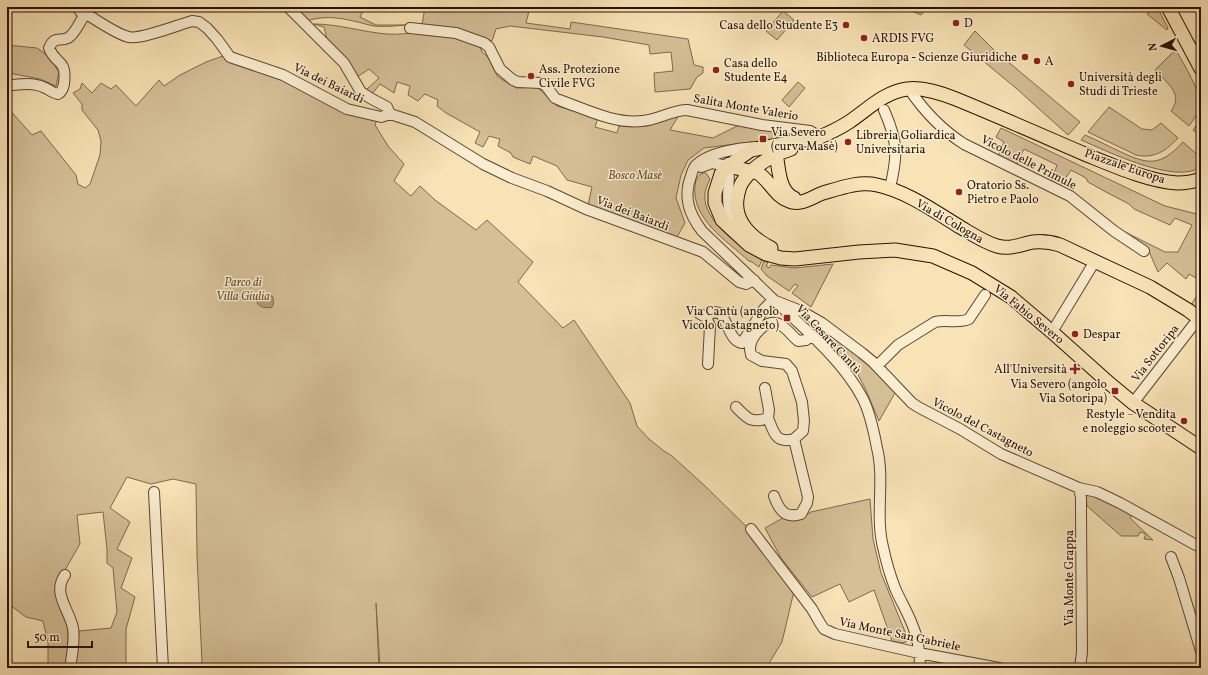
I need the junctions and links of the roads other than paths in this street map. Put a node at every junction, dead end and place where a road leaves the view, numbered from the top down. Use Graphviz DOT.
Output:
graph roads {
  1 [pos="77,7"];
  2 [pos="288,7"];
  3 [pos="1168,7"];
  4 [pos="84,16"];
  5 [pos="410,28"];
  6 [pos="1201,69"];
  7 [pos="7,86"];
  8 [pos="909,89"];
  9 [pos="884,110"];
  10 [pos="390,114"];
  11 [pos="820,137"];
  12 [pos="1050,139"];
  13 [pos="776,150"];
  14 [pos="711,156"];
  15 [pos="728,166"];
  16 [pos="700,167"];
  17 [pos="751,172"];
  18 [pos="691,176"];
  19 [pos="1201,179"];
  20 [pos="716,186"];
  21 [pos="890,188"];
  22 [pos="804,201"];
  23 [pos="763,244"];
  24 [pos="1144,251"];
  25 [pos="828,255"];
  26 [pos="1096,261"];
  27 [pos="754,280"];
  28 [pos="985,295"];
  29 [pos="773,300"];
  30 [pos="1200,320"];
  31 [pos="1052,332"];
  32 [pos="811,336"];
  33 [pos="708,364"];
  34 [pos="877,366"];
  35 [pos="765,388"];
  36 [pos="1133,403"];
  37 [pos="736,407"];
  38 [pos="768,418"];
  39 [pos="794,439"];
  40 [pos="1201,448"];
  41 [pos="1079,488"];
  42 [pos="154,492"];
  43 [pos="774,496"];
  44 [pos="751,529"];
  45 [pos="1201,547"];
  46 [pos="1172,557"];
  47 [pos="65,576"];
  48 [pos="1201,651"];
  49 [pos="919,653"];
  50 [pos="70,668"];
  51 [pos="162,668"];
  52 [pos="920,668"];
  53 [pos="999,668"];
  54 [pos="1080,668"];
  1 -- 4 [label="street"];
  2 -- 10 [label="street"];
  3 -- 6 [label="main road"];
  4 -- 7 [label="street"];
  4 -- 10 [label="street, Via dei Baiardi"];
  5 -- 11 [label="street, Salita Monte Valerio"];
  8 -- 11 [label="main road, Via Fabio Severo"];
  8 -- 12 [label="main road, Via Fabio Severo"];
  8 -- 24 [label="street, Vicolo delle Primule"];
  9 -- 21 [label="street"];
  10 -- 27 [label="street, Via dei Baiardi"];
  11 -- 13 [label="main road, Via Fabio Severo"];
  12 -- 19 [label="main road, Piazzale Europa"];
  13 -- 14 [label="street, Via Cesare Cantù"];
  13 -- 15 [label="main road, Via Fabio Severo"];
  13 -- 17 [label="main road, Via Fabio Severo"];
  13 -- 22 [label="main road"];
  14 -- 15 [label="street"];
  14 -- 18 [label="street, Via Cesare Cantù"];
  15 -- 16 [label="street"];
  15 -- 17 [label="main road, Via di Cologna"];
  15 -- 20 [label="main road, Via Fabio Severo"];
  15 -- 23 [label="street, Via Fabio Severo"];
  16 -- 18 [label="street"];
  16 -- 20 [label="street"];
  17 -- 22 [label="main road, Via di Cologna"];
  17 -- 23 [label="main road, Via Fabio Severo"];
  18 -- 27 [label="street, Via Cesare Cantù"];
  20 -- 25 [label="main road, Via Fabio Severo"];
  21 -- 22 [label="main road, Via di Cologna"];
  21 -- 26 [label="main road, Via di Cologna"];
  23 -- 25 [label="main road, Via Fabio Severo"];
  25 -- 31 [label="main road, Via Fabio Severo"];
  26 -- 30 [label="main road, Via di Cologna"];
  26 -- 31 [label="street"];
  27 -- 29 [label="street, Via Cesare Cantù"];
  28 -- 34 [label="street"];
  29 -- 32 [label="street, Via Cesare Cantù"];
  29 -- 33 [label="street"];
  29 -- 34 [label="street, Vicolo del Castagneto"];
  30 -- 36 [label="street, Via Sottoripa"];
  31 -- 36 [label="main road, Via Fabio Severo"];
  32 -- 39 [label="street"];
  32 -- 49 [label="street, Via Cesare Cantù"];
  34 -- 41 [label="street, Vicolo del Castagneto"];
  35 -- 38 [label="street"];
  36 -- 40 [label="main road, Via Fabio Severo"];
  37 -- 38 [label="street"];
  38 -- 39 [label="street"];
  39 -- 43 [label="street"];
  41 -- 45 [label="street, Vicolo del Castagneto"];
  41 -- 54 [label="street, Via Monte Grappa"];
  42 -- 51 [label="street"];
  44 -- 49 [label="street, Via Monte San Gabriele"];
  46 -- 48 [label="street"];
  47 -- 50 [label="street"];
  49 -- 52 [label="street, Via Cesare Cantù"];
  49 -- 53 [label="street, Via Monte San Gabriele"];
}
